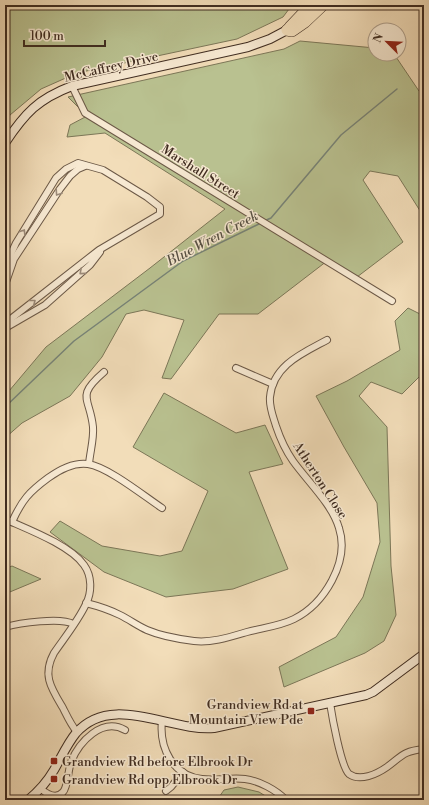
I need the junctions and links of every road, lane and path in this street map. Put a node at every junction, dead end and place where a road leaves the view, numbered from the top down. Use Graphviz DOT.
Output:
graph roads {
  1 [pos="310,5"];
  2 [pos="314,5"];
  3 [pos="323,5"];
  4 [pos="287,30"];
  5 [pos="72,86"];
  6 [pos="5,142"];
  7 [pos="85,166"];
  8 [pos="108,244"];
  9 [pos="5,267"];
  10 [pos="5,285"];
  11 [pos="392,301"];
  12 [pos="5,328"];
  13 [pos="328,340"];
  14 [pos="236,368"];
  15 [pos="104,372"];
  16 [pos="273,384"];
  17 [pos="89,464"];
  18 [pos="162,508"];
  19 [pos="5,519"];
  20 [pos="12,522"];
  21 [pos="86,603"];
  22 [pos="73,624"];
  23 [pos="5,627"];
  24 [pos="424,654"];
  25 [pos="330,703"];
  26 [pos="162,721"];
  27 [pos="125,730"];
  28 [pos="77,732"];
  29 [pos="424,749"];
  30 [pos="183,772"];
  31 [pos="41,789"];
  32 [pos="166,791"];
  33 [pos="28,800"];
  34 [pos="286,800"];
  1 -- 4 [label="highway"];
  2 -- 4 [label="highway"];
  3 -- 4 [label="highway"];
  4 -- 5 [label="street, McCaffrey Drive"];
  5 -- 6 [label="street, McCaffrey Drive"];
  5 -- 11 [label="street, Marshall Street"];
  7 -- 8 [label="street"];
  9 -- 7 [label="street, one-way"];
  7 -- 10 [label="street, one-way"];
  12 -- 8 [label="street, one-way"];
  8 -- 12 [label="street, one-way"];
  13 -- 16 [label="street, Atherton Close"];
  14 -- 16 [label="street"];
  15 -- 17 [label="street"];
  16 -- 21 [label="street, Atherton Close"];
  17 -- 18 [label="street"];
  17 -- 20 [label="street"];
  19 -- 20 [label="street"];
  20 -- 21 [label="street"];
  21 -- 22 [label="street"];
  22 -- 23 [label="street"];
  22 -- 28 [label="street"];
  24 -- 25 [label="street"];
  25 -- 26 [label="street"];
  25 -- 29 [label="street"];
  26 -- 28 [label="street"];
  26 -- 30 [label="street"];
  27 -- 31 [label="street"];
  28 -- 31 [label="street"];
  30 -- 32 [label="street"];
  30 -- 34 [label="street"];
  31 -- 33 [label="street"];
}
